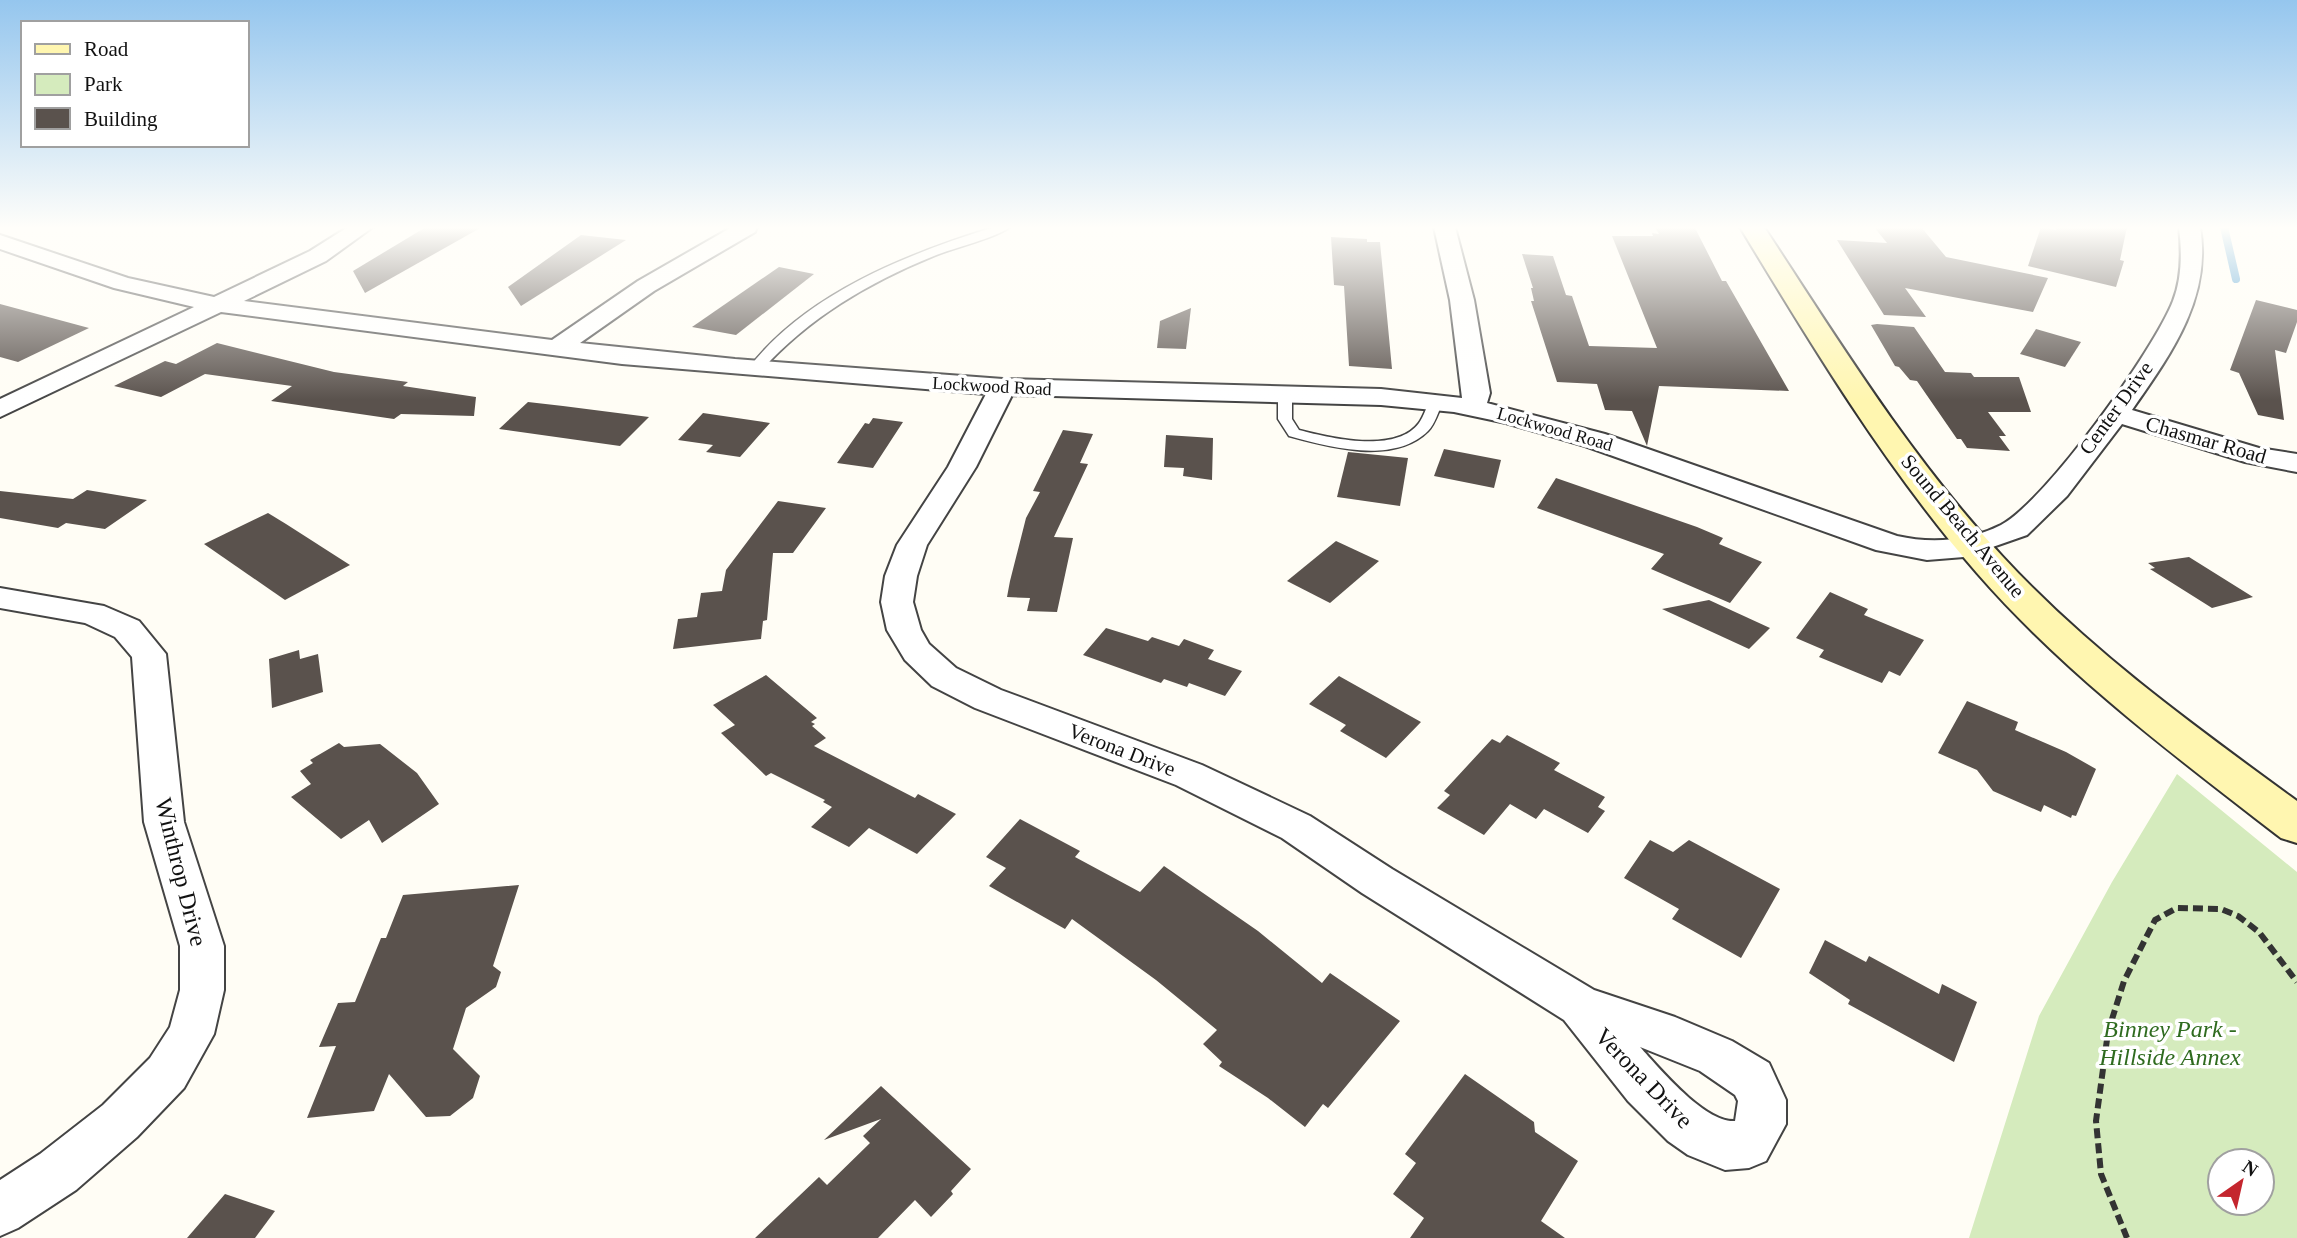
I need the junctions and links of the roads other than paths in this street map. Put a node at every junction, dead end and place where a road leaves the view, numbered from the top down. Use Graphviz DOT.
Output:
graph roads {
  1 [pos="133,285"];
  2 [pos="256,285"];
  3 [pos="649,285"];
  4 [pos="869,285"];
  5 [pos="1458,285"];
  6 [pos="1789,285"];
  7 [pos="2189,285"];
  8 [pos="214,304"];
  9 [pos="558,347"];
  10 [pos="755,369"];
  11 [pos="1003,387"];
  12 [pos="1285,394"];
  13 [pos="1436,402"];
  14 [pos="1473,407"];
  15 [pos="0,408"];
  16 [pos="2115,413"];
  17 [pos="2297,463"];
  18 [pos="1973,545"];
  19 [pos="0,598"];
  20 [pos="2297,825"];
  21 [pos="1580,1006"];
  22 [pos="0,1210"];
  1 -- 8 [label="street, Lockwood Road"];
  2 -- 8 [label="street"];
  3 -- 9 [label="street"];
  4 -- 10 [label="lane"];
  5 -- 14 [label="street"];
  6 -- 18 [label="street, Sound Beach Avenue"];
  7 -- 16 [label="street, Center Drive"];
  8 -- 9 [label="street, Lockwood Road"];
  8 -- 15 [label="street"];
  9 -- 10 [label="street, Lockwood Road"];
  10 -- 11 [label="street, Lockwood Road"];
  11 -- 12 [label="street, Lockwood Road"];
  11 -- 21 [label="street, Verona Drive"];
  12 -- 13 [label="street, Lockwood Road"];
  12 -- 13 [label="lane"];
  13 -- 14 [label="street, Lockwood Road"];
  14 -- 18 [label="street, Lockwood Road"];
  16 -- 17 [label="street, Chasmar Road"];
  16 -- 18 [label="street, Center Drive"];
  18 -- 20 [label="street, Sound Beach Avenue"];
  19 -- 22 [label="street, Winthrop Drive"];
}
